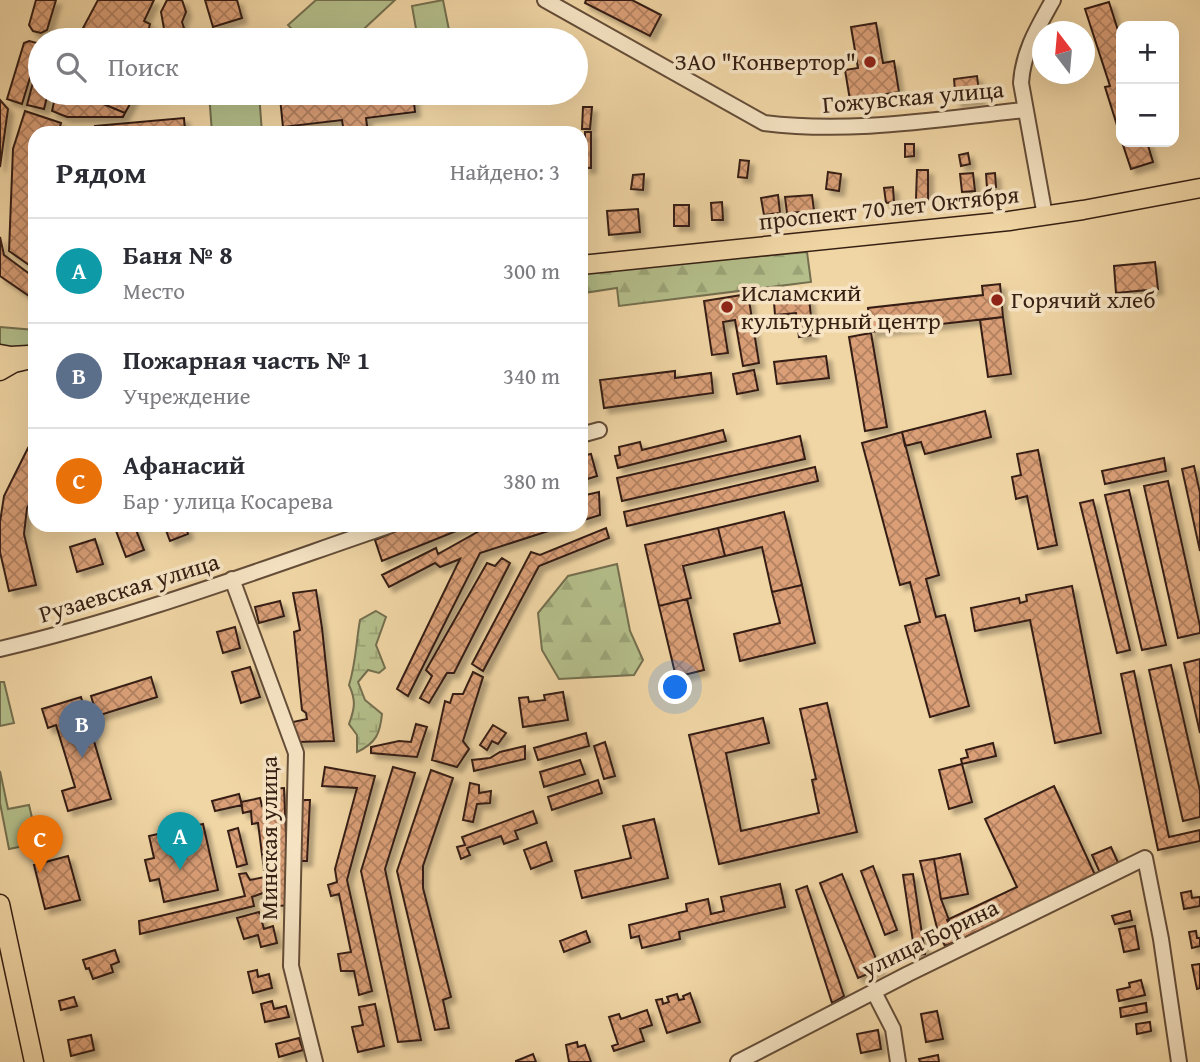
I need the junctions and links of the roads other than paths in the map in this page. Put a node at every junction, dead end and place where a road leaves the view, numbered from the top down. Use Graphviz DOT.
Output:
graph roads {
  1 [pos="545,0"];
  2 [pos="1054,0"];
  3 [pos="1024,110"];
  4 [pos="1200,188"];
  5 [pos="1045,216"];
  6 [pos="588,264"];
  7 [pos="0,354"];
  8 [pos="28,356"];
  9 [pos="28,358"];
  10 [pos="0,371"];
  11 [pos="599,430"];
  12 [pos="588,433"];
  13 [pos="370,532"];
  14 [pos="232,579"];
  15 [pos="0,649"];
  16 [pos="0,904"];
  17 [pos="874,992"];
  18 [pos="34,1062"];
  19 [pos="315,1062"];
  20 [pos="738,1062"];
  21 [pos="898,1062"];
  22 [pos="1179,1062"];
  1 -- 3 [label="street, Гожувская улица"];
  2 -- 3 [label="street"];
  3 -- 5 [label="street"];
  4 -- 5 [label="main road, проспект 70 лет Октября"];
  5 -- 6 [label="main road, проспект 70 лет Октября"];
  7 -- 8 [label="main road"];
  9 -- 10 [label="main road"];
  11 -- 12 [label="street"];
  13 -- 14 [label="street, Рузаевская улица"];
  14 -- 15 [label="street, Рузаевская улица"];
  14 -- 19 [label="street, Минская улица"];
  16 -- 18 [label="main road"];
  17 -- 20 [label="street, улица Борина"];
  17 -- 21 [label="street"];
  17 -- 22 [label="street, улица Борина"];
}
